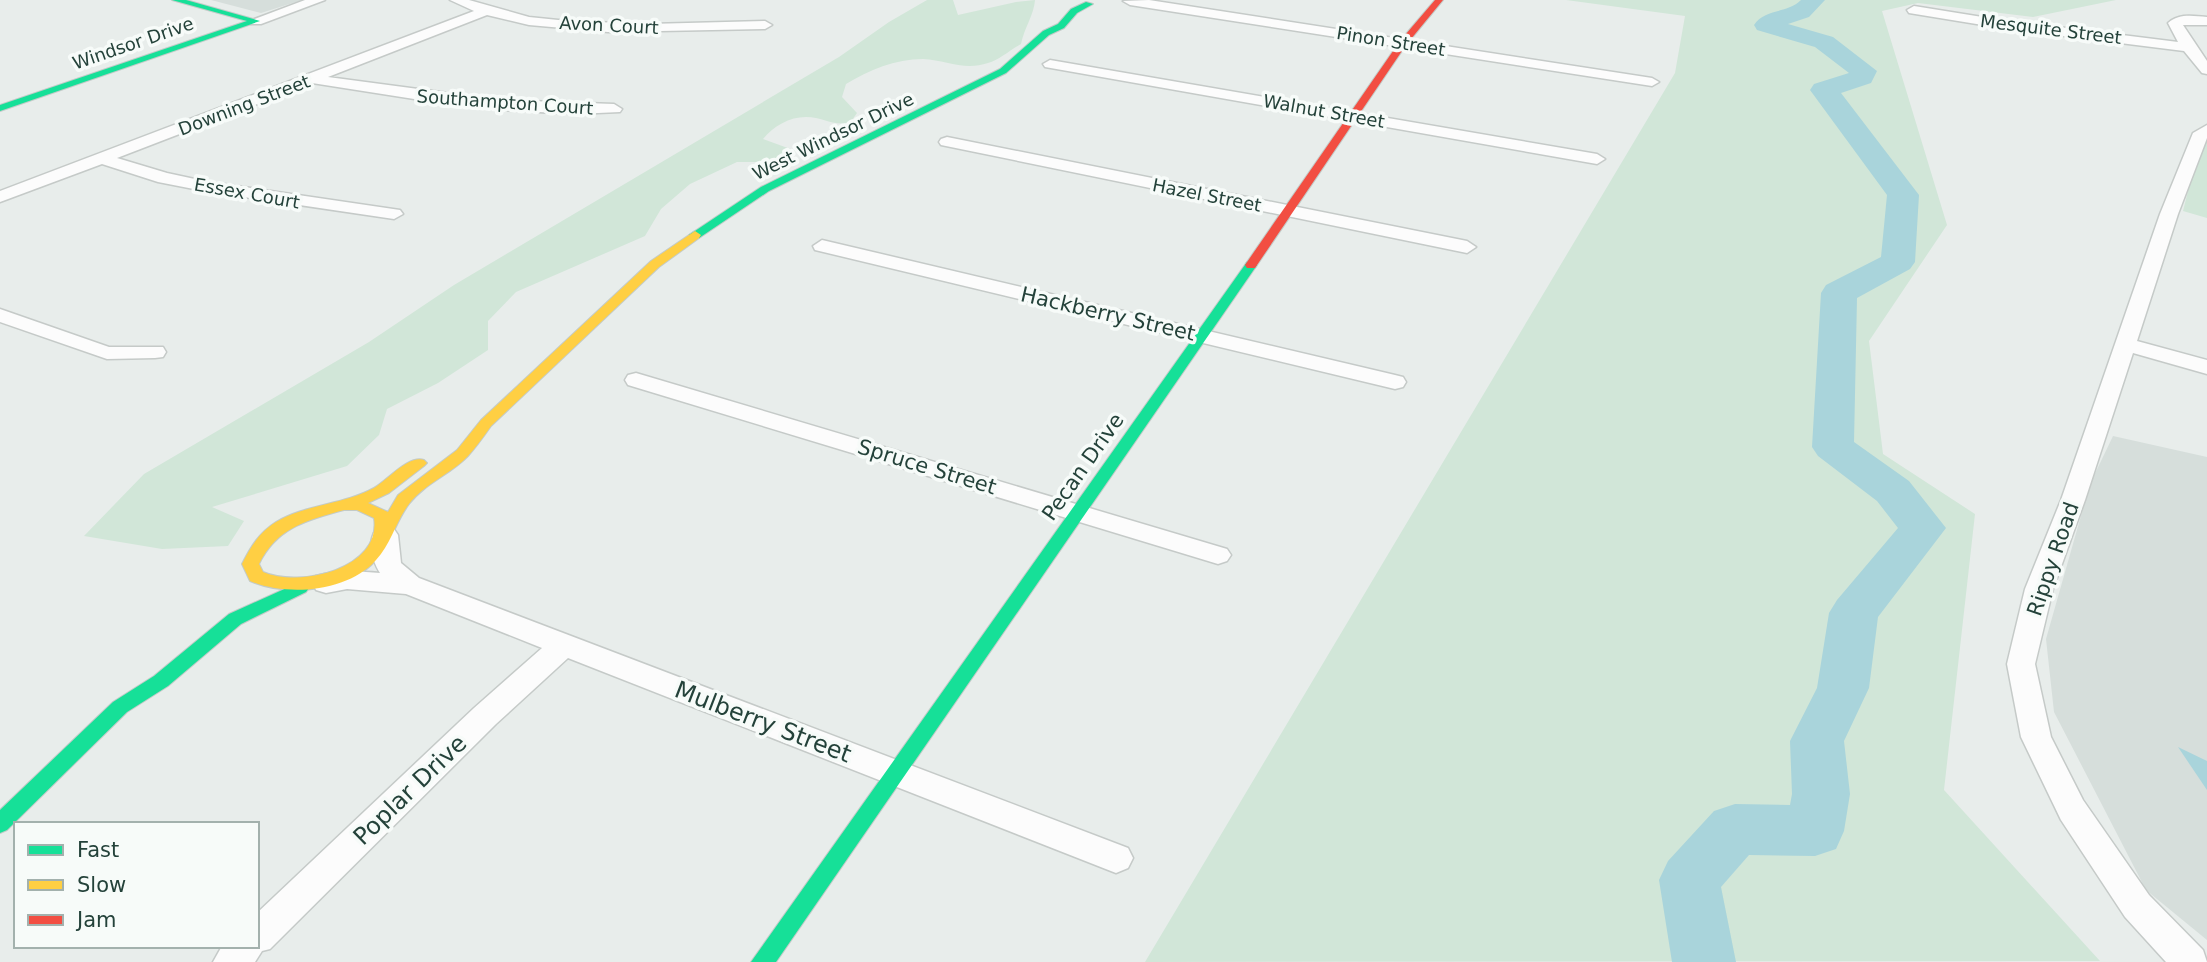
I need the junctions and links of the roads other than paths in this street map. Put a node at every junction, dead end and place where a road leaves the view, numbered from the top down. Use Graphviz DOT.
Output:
graph roads {
  1 [pos="176,0"];
  2 [pos="318,0"];
  3 [pos="457,0"];
  4 [pos="1439,0"];
  5 [pos="1130,1"];
  6 [pos="1096,2"];
  7 [pos="488,10"];
  8 [pos="1914,10"];
  9 [pos="256,21"];
  10 [pos="2207,21"];
  11 [pos="765,25"];
  12 [pos="1046,33"];
  13 [pos="1404,43"];
  14 [pos="2188,47"];
  15 [pos="1050,64"];
  16 [pos="2207,70"];
  17 [pos="314,79"];
  18 [pos="1653,82"];
  19 [pos="0,108"];
  20 [pos="614,109"];
  21 [pos="1352,116"];
  22 [pos="2207,130"];
  23 [pos="947,142"];
  24 [pos="103,159"];
  25 [pos="1597,159"];
  26 [pos="0,197"];
  27 [pos="1289,211"];
  28 [pos="394,214"];
  29 [pos="822,246"];
  30 [pos="1467,247"];
  31 [pos="0,315"];
  32 [pos="1203,336"];
  33 [pos="2126,344"];
  34 [pos="155,352"];
  35 [pos="2207,367"];
  36 [pos="636,380"];
  37 [pos="1395,382"];
  38 [pos="486,423"];
  39 [pos="451,442"];
  40 [pos="429,456"];
  41 [pos="341,505"];
  42 [pos="1077,512"];
  43 [pos="385,533"];
  44 [pos="1218,555"];
  45 [pos="252,561"];
  46 [pos="243,581"];
  47 [pos="309,585"];
  48 [pos="409,585"];
  49 [pos="564,645"];
  50 [pos="130,680"];
  51 [pos="120,707"];
  52 [pos="895,773"];
  53 [pos="0,824"];
  54 [pos="1116,858"];
  55 [pos="259,935"];
  56 [pos="245,948"];
  57 [pos="231,962"];
  58 [pos="763,962"];
  59 [pos="2190,962"];
  1 -- 9 [label="street"];
  2 -- 9 [label="street, Windsor Drive"];
  3 -- 7 [label="street, Avon Court"];
  4 -- 13 [label="street, Pecan Drive"];
  5 -- 13 [label="street, Pinon Street"];
  6 -- 12 [label="street, West Windsor Drive"];
  6 -- 12 [label="street, West Windsor Drive"];
  7 -- 11 [label="street, Avon Court"];
  7 -- 17 [label="street, Downing Street"];
  8 -- 14 [label="street, Mesquite Street"];
  9 -- 19 [label="street, Windsor Drive"];
  10 -- 14 [label="street"];
  12 -- 38 [label="street, West Windsor Drive"];
  13 -- 18 [label="street, Pinon Street"];
  13 -- 21 [label="street, Pecan Drive"];
  14 -- 16 [label="street"];
  15 -- 21 [label="street, Walnut Street"];
  17 -- 20 [label="street, Southampton Court"];
  17 -- 24 [label="street, Downing Street"];
  21 -- 25 [label="street, Walnut Street"];
  21 -- 27 [label="street, Pecan Drive"];
  22 -- 33 [label="street, Rippy Road"];
  23 -- 27 [label="street, Hazel Street"];
  24 -- 26 [label="street, Downing Street"];
  24 -- 28 [label="street, Essex Court"];
  27 -- 30 [label="street, Hazel Street"];
  27 -- 32 [label="street, Pecan Drive"];
  29 -- 32 [label="street, Hackberry Street"];
  31 -- 34 [label="street"];
  32 -- 37 [label="street, Hackberry Street"];
  32 -- 42 [label="street, Pecan Drive"];
  33 -- 35 [label="street"];
  33 -- 59 [label="street, Rippy Road"];
  36 -- 42 [label="street, Spruce Street"];
  38 -- 39 [label="street, West Windsor Drive"];
  38 -- 43 [label="street, West Windsor Drive"];
  40 -- 41 [label="street"];
  41 -- 43 [label="street"];
  41 -- 45 [label="street"];
  42 -- 44 [label="street, Spruce Street"];
  42 -- 52 [label="street, Pecan Drive"];
  43 -- 47 [label="street, West Windsor Drive"];
  43 -- 48 [label="street, Mulberry Street"];
  45 -- 46 [label="street"];
  45 -- 47 [label="street, West Windsor Drive"];
  47 -- 48 [label="street, Mulberry Street"];
  47 -- 51 [label="street, West Windsor Drive"];
  48 -- 49 [label="street, Mulberry Street"];
  49 -- 52 [label="street, Mulberry Street"];
  49 -- 55 [label="street, Poplar Drive"];
  50 -- 51 [label="street, West Windsor Drive"];
  51 -- 53 [label="street, West Windsor Drive"];
  52 -- 54 [label="street, Mulberry Street"];
  52 -- 58 [label="street, Pecan Drive"];
  56 -- 57 [label="street"];
}
